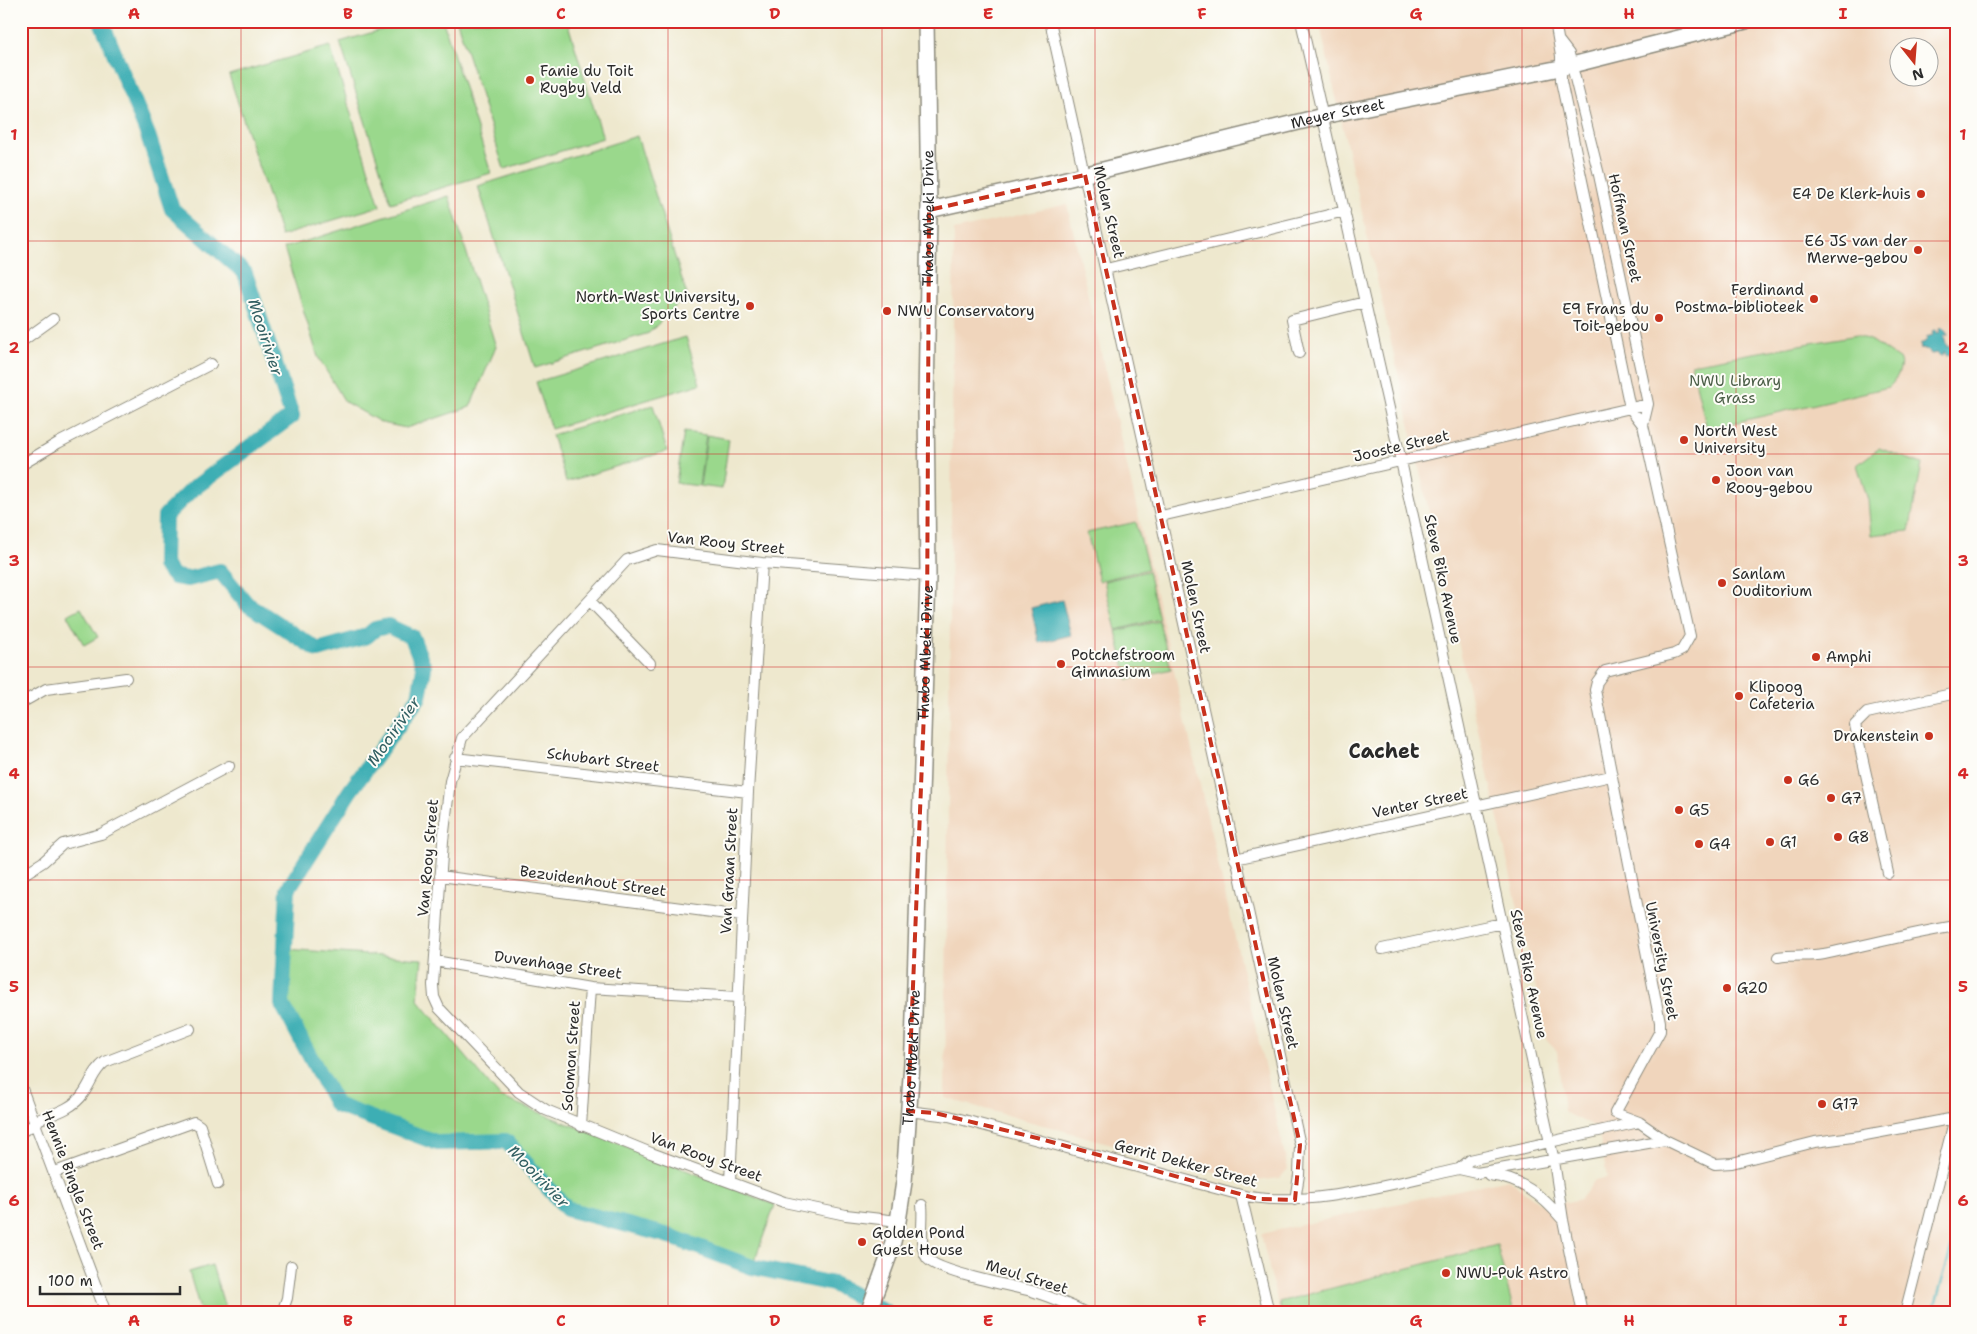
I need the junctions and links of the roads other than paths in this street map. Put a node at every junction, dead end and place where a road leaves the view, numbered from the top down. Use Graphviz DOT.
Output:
graph roads {
  1 [pos="926,21"];
  2 [pos="1050,21"];
  3 [pos="1301,21"];
  4 [pos="1555,21"];
  5 [pos="1746,21"];
  6 [pos="1566,66"];
  7 [pos="1323,116"];
  8 [pos="1086,175"];
  9 [pos="929,210"];
  10 [pos="1345,211"];
  11 [pos="1106,268"];
  12 [pos="1365,302"];
  13 [pos="53,319"];
  14 [pos="21,342"];
  15 [pos="1299,353"];
  16 [pos="210,364"];
  17 [pos="1648,404"];
  18 [pos="1630,408"];
  19 [pos="1643,425"];
  20 [pos="1402,461"];
  21 [pos="21,465"];
  22 [pos="1161,516"];
  23 [pos="762,563"];
  24 [pos="928,576"];
  25 [pos="590,601"];
  26 [pos="1688,627"];
  27 [pos="650,663"];
  28 [pos="126,678"];
  29 [pos="1956,693"];
  30 [pos="21,703"];
  31 [pos="455,758"];
  32 [pos="229,766"];
  33 [pos="1611,776"];
  34 [pos="748,792"];
  35 [pos="1477,806"];
  36 [pos="1235,859"];
  37 [pos="1888,873"];
  38 [pos="21,876"];
  39 [pos="440,876"];
  40 [pos="742,916"];
  41 [pos="1502,922"];
  42 [pos="1956,926"];
  43 [pos="1382,949"];
  44 [pos="1778,957"];
  45 [pos="434,961"];
  46 [pos="590,988"];
  47 [pos="738,997"];
  48 [pos="190,1029"];
  49 [pos="21,1086"];
  50 [pos="908,1111"];
  51 [pos="1955,1114"];
  52 [pos="36,1122"];
  53 [pos="1639,1122"];
  54 [pos="581,1126"];
  55 [pos="21,1132"];
  56 [pos="1664,1140"];
  57 [pos="1550,1143"];
  58 [pos="1554,1161"];
  59 [pos="1459,1169"];
  60 [pos="55,1172"];
  61 [pos="1477,1173"];
  62 [pos="730,1182"];
  63 [pos="218,1184"];
  64 [pos="1241,1195"];
  65 [pos="1295,1200"];
  66 [pos="922,1205"];
  67 [pos="1563,1220"];
  68 [pos="898,1221"];
  69 [pos="291,1266"];
  70 [pos="106,1313"];
  71 [pos="282,1313"];
  72 [pos="868,1313"];
  73 [pos="1086,1313"];
  74 [pos="1269,1313"];
  75 [pos="1582,1313"];
  76 [pos="1905,1313"];
  1 -- 9 [label="main road, Thabo Mbeki Drive"];
  2 -- 8 [label="street, Molen Street"];
  3 -- 7 [label="street, Steve Biko Avenue"];
  4 -- 6 [label="street, Hoffman Street"];
  5 -- 6 [label="main road, Meyer Street"];
  6 -- 7 [label="main road, Meyer Street"];
  6 -- 17 [label="street, Hoffman Street"];
  6 -- 18 [label="street, Hoffman Street"];
  7 -- 8 [label="main road, Meyer Street"];
  7 -- 10 [label="street, Steve Biko Avenue"];
  8 -- 9 [label="main road, Meyer Street"];
  8 -- 11 [label="street, Molen Street"];
  9 -- 24 [label="main road, Thabo Mbeki Drive"];
  10 -- 11 [label="street"];
  10 -- 12 [label="street, Steve Biko Avenue"];
  11 -- 22 [label="street, Molen Street"];
  12 -- 15 [label="street"];
  12 -- 20 [label="street, Steve Biko Avenue"];
  13 -- 14 [label="street"];
  16 -- 21 [label="street"];
  17 -- 18 [label="street, Jooste Street"];
  17 -- 19 [label="street, Hoffman Street"];
  18 -- 19 [label="street, Hoffman Street"];
  18 -- 20 [label="street, Jooste Street"];
  19 -- 26 [label="street, Hoffman Street"];
  20 -- 22 [label="street, Jooste Street"];
  20 -- 35 [label="street, Steve Biko Avenue"];
  22 -- 36 [label="street, Molen Street"];
  23 -- 24 [label="street, Van Rooy Street"];
  23 -- 25 [label="street, Van Rooy Street"];
  23 -- 34 [label="street, Van Graan Street"];
  24 -- 50 [label="main road, Thabo Mbeki Drive"];
  25 -- 27 [label="street"];
  25 -- 31 [label="street, Van Rooy Street"];
  26 -- 33 [label="street, University Street"];
  28 -- 30 [label="street"];
  29 -- 37 [label="street"];
  31 -- 34 [label="street, Schubart Street"];
  31 -- 39 [label="street, Van Rooy Street"];
  32 -- 38 [label="street"];
  33 -- 35 [label="street, Venter Street"];
  33 -- 53 [label="street, University Street"];
  34 -- 40 [label="street, Van Graan Street"];
  35 -- 36 [label="street, Venter Street"];
  35 -- 41 [label="street, Steve Biko Avenue"];
  36 -- 65 [label="street, Molen Street"];
  39 -- 40 [label="street, Bezuidenhout Street"];
  39 -- 45 [label="street, Van Rooy Street"];
  40 -- 47 [label="street, Van Graan Street"];
  41 -- 43 [label="street"];
  41 -- 57 [label="street, Steve Biko Avenue"];
  42 -- 44 [label="street"];
  45 -- 46 [label="street, Duvenhage Street"];
  45 -- 54 [label="street, Van Rooy Street"];
  46 -- 47 [label="street, Duvenhage Street"];
  46 -- 54 [label="street, Solomon Street"];
  47 -- 62 [label="street, Van Graan Street"];
  48 -- 52 [label="street"];
  49 -- 52 [label="street, Hennie Bingle Street"];
  50 -- 64 [label="street, Gerrit Dekker Street"];
  50 -- 68 [label="main road, Thabo Mbeki Drive"];
  51 -- 56 [label="street, University Street"];
  51 -- 76 [label="street"];
  52 -- 55 [label="street"];
  52 -- 60 [label="street, Hennie Bingle Street"];
  53 -- 56 [label="street, University Street"];
  53 -- 57 [label="street, Gerrit Dekker Street"];
  54 -- 62 [label="street, Van Rooy Street"];
  56 -- 58 [label="street, Gerrit Dekker Street"];
  57 -- 58 [label="street, Steve Biko Avenue"];
  57 -- 59 [label="street, Gerrit Dekker Street"];
  58 -- 61 [label="street, Gerrit Dekker Street"];
  58 -- 67 [label="street, Steve Biko Avenue"];
  59 -- 61 [label="street, Gerrit Dekker Street"];
  59 -- 65 [label="street, Gerrit Dekker Street"];
  60 -- 63 [label="street"];
  60 -- 70 [label="street, Hennie Bingle Street"];
  61 -- 67 [label="street"];
  62 -- 68 [label="street, Van Rooy Street"];
  64 -- 65 [label="street, Gerrit Dekker Street"];
  64 -- 74 [label="street"];
  66 -- 73 [label="street, Meul Street"];
  67 -- 75 [label="street, Steve Biko Avenue"];
  68 -- 72 [label="main road, Thabo Mbeki Drive"];
  69 -- 71 [label="street"];
}
